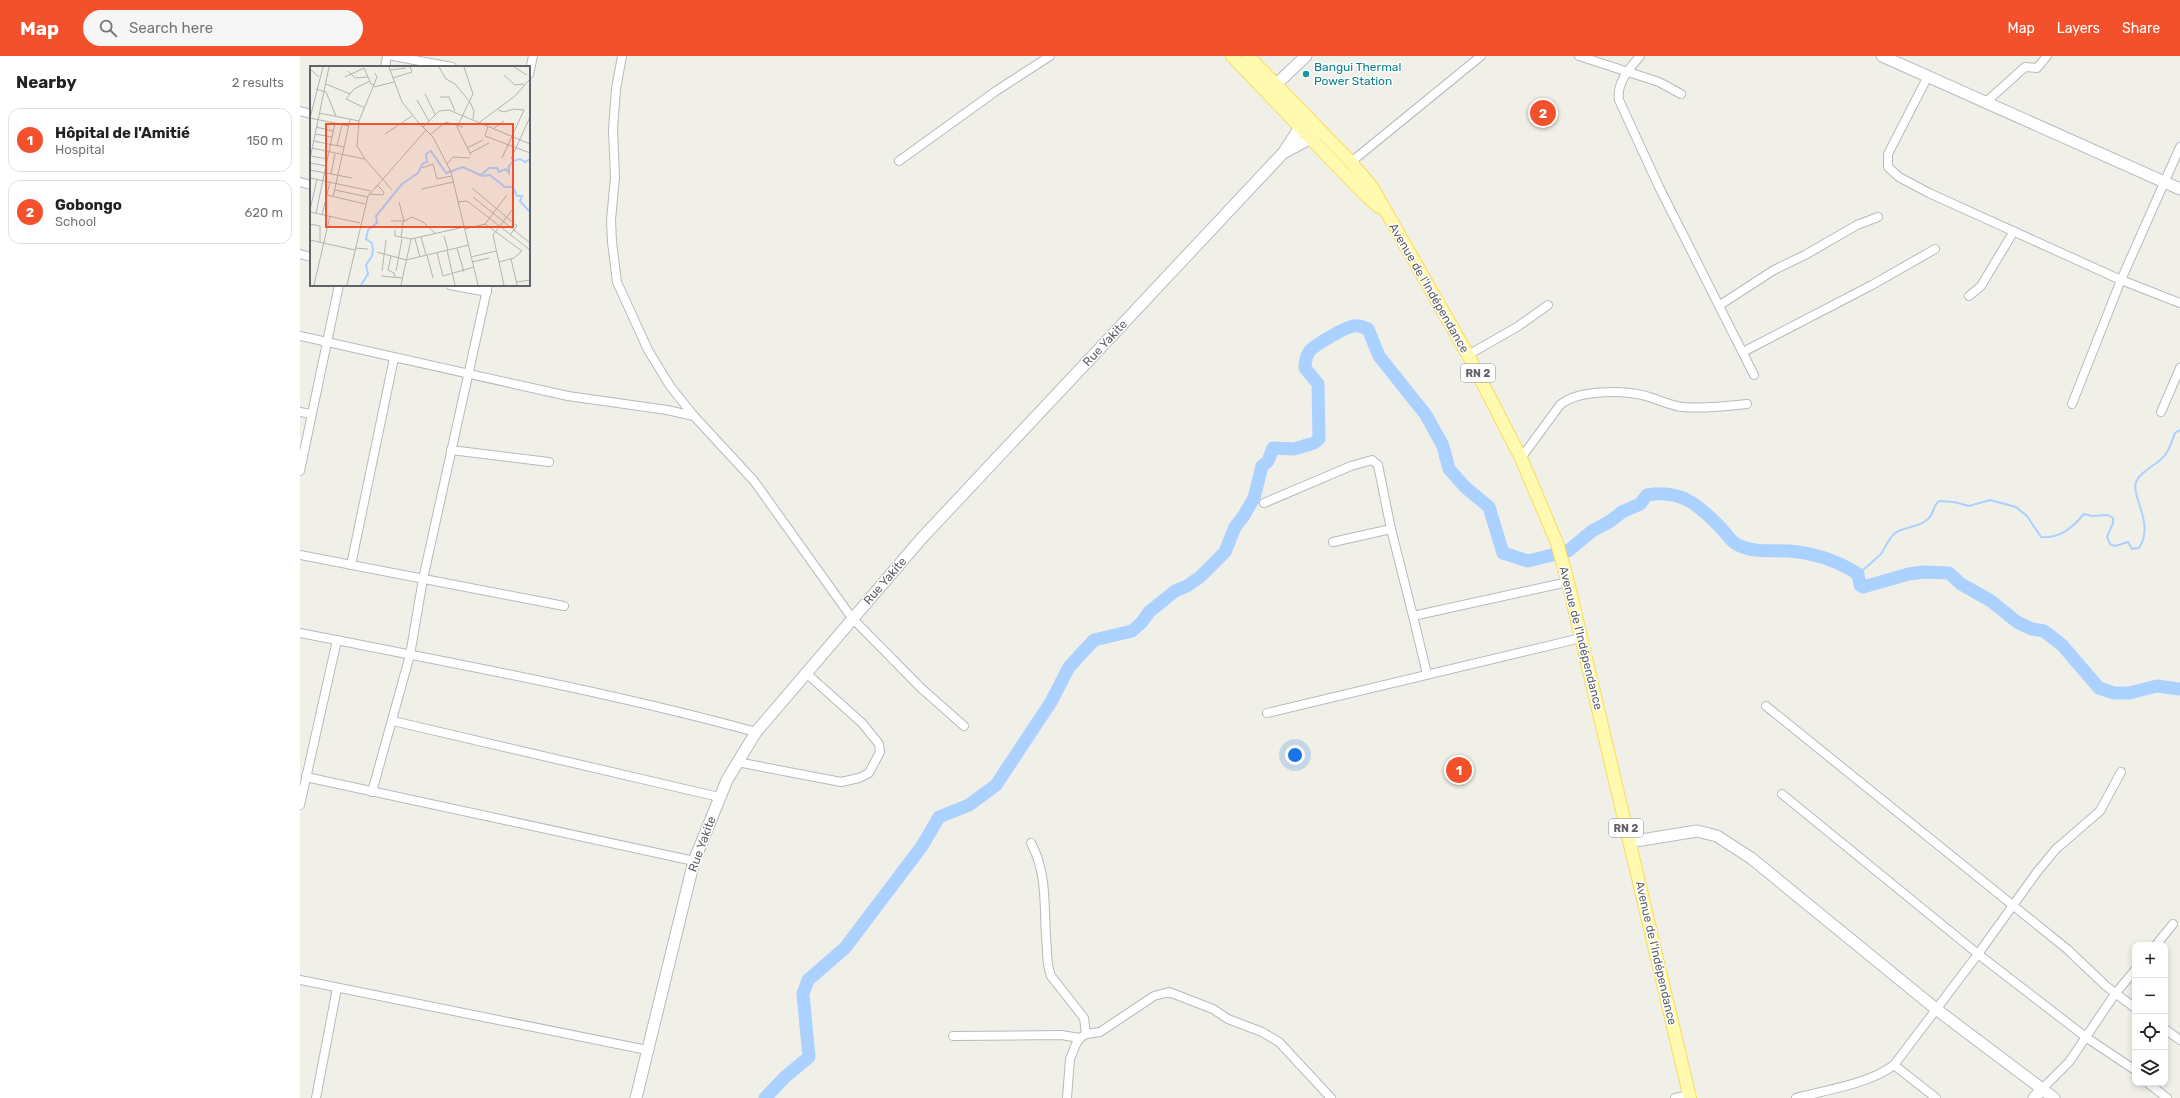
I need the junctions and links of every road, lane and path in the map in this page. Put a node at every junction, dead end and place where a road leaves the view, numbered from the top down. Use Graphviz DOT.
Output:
graph roads {
  1 [pos="387,56"];
  2 [pos="393,56"];
  3 [pos="533,56"];
  4 [pos="622,56"];
  5 [pos="1050,56"];
  6 [pos="1232,56"];
  7 [pos="1248,56"];
  8 [pos="1306,56"];
  9 [pos="1481,56"];
  10 [pos="1579,56"];
  11 [pos="1640,56"];
  12 [pos="1882,56"];
  13 [pos="2047,56"];
  14 [pos="385,66"];
  15 [pos="447,66"];
  16 [pos="530,70"];
  17 [pos="1626,73"];
  18 [pos="1928,76"];
  19 [pos="1276,84"];
  20 [pos="1267,93"];
  21 [pos="1681,94"];
  22 [pos="1986,102"];
  23 [pos="300,111"];
  24 [pos="310,114"];
  25 [pos="1309,118"];
  26 [pos="1300,127"];
  27 [pos="1321,131"];
  28 [pos="1312,139"];
  29 [pos="2180,147"];
  30 [pos="1284,152"];
  31 [pos="899,161"];
  32 [pos="1352,162"];
  33 [pos="300,182"];
  34 [pos="2164,182"];
  35 [pos="310,185"];
  36 [pos="2180,189"];
  37 [pos="1384,211"];
  38 [pos="1878,217"];
  39 [pos="2014,231"];
  40 [pos="1935,249"];
  41 [pos="300,254"];
  42 [pos="310,256"];
  43 [pos="2121,280"];
  44 [pos="339,286"];
  45 [pos="459,286"];
  46 [pos="487,289"];
  47 [pos="1969,296"];
  48 [pos="2180,303"];
  49 [pos="1548,305"];
  50 [pos="1720,305"];
  51 [pos="300,336"];
  52 [pos="326,342"];
  53 [pos="1743,352"];
  54 [pos="1468,355"];
  55 [pos="394,358"];
  56 [pos="2180,368"];
  57 [pos="469,374"];
  58 [pos="1754,375"];
  59 [pos="1748,404"];
  60 [pos="2072,404"];
  61 [pos="300,412"];
  62 [pos="2161,412"];
  63 [pos="311,414"];
  64 [pos="694,416"];
  65 [pos="451,450"];
  66 [pos="1521,458"];
  67 [pos="549,462"];
  68 [pos="300,471"];
  69 [pos="1264,503"];
  70 [pos="1391,529"];
  71 [pos="1334,542"];
  72 [pos="300,555"];
  73 [pos="351,565"];
  74 [pos="423,579"];
  75 [pos="1568,582"];
  76 [pos="564,606"];
  77 [pos="1413,616"];
  78 [pos="852,618"];
  79 [pos="300,633"];
  80 [pos="1581,638"];
  81 [pos="337,640"];
  82 [pos="410,655"];
  83 [pos="805,672"];
  84 [pos="1426,674"];
  85 [pos="1766,706"];
  86 [pos="1267,713"];
  87 [pos="393,721"];
  88 [pos="964,726"];
  89 [pos="756,732"];
  90 [pos="738,762"];
  91 [pos="2121,772"];
  92 [pos="306,777"];
  93 [pos="372,792"];
  94 [pos="1782,794"];
  95 [pos="720,796"];
  96 [pos="300,805"];
  97 [pos="1629,842"];
  98 [pos="1031,843"];
  99 [pos="694,861"];
  100 [pos="2013,904"];
  101 [pos="2173,924"];
  102 [pos="2158,942"];
  103 [pos="1978,954"];
  104 [pos="2132,974"];
  105 [pos="300,980"];
  106 [pos="337,988"];
  107 [pos="2115,994"];
  108 [pos="2132,1006"];
  109 [pos="1936,1009"];
  110 [pos="2168,1031"];
  111 [pos="953,1036"];
  112 [pos="1083,1036"];
  113 [pos="2087,1038"];
  114 [pos="2180,1040"];
  115 [pos="647,1050"];
  116 [pos="1894,1065"];
  117 [pos="2132,1068"];
  118 [pos="2152,1086"];
  119 [pos="2042,1089"];
  120 [pos="1690,1096"];
  121 [pos="316,1098"];
  122 [pos="636,1098"];
  123 [pos="1067,1098"];
  124 [pos="1331,1098"];
  125 [pos="1675,1098"];
  126 [pos="1796,1098"];
  127 [pos="1936,1098"];
  128 [pos="2034,1098"];
  129 [pos="2054,1098"];
  130 [pos="2166,1098"];
  1 -- 14 [label="street"];
  2 -- 15 [label="street"];
  3 -- 16 [label="street"];
  4 -- 64 [label="street"];
  5 -- 31 [label="street"];
  6 -- 20 [label="main road, Avenue de l'Indépendance / RN 2"];
  7 -- 19 [label="main road, Avenue de l'Indépendance / RN 2"];
  8 -- 19 [label="main road"];
  9 -- 32 [label="street"];
  10 -- 17 [label="street"];
  11 -- 17 [label="street"];
  12 -- 18 [label="main road"];
  13 -- 22 [label="street"];
  17 -- 21 [label="street"];
  17 -- 50 [label="street"];
  18 -- 22 [label="main road"];
  18 -- 39 [label="street"];
  19 -- 20 [label="main road"];
  19 -- 25 [label="main road, Avenue de l'Indépendance / RN 2"];
  20 -- 26 [label="main road, Avenue de l'Indépendance / RN 2"];
  22 -- 34 [label="main road"];
  23 -- 24 [label="street"];
  25 -- 26 [label="main road, Rue Yakite"];
  25 -- 27 [label="main road, Avenue de l'Indépendance / RN 2"];
  26 -- 28 [label="main road, Avenue de l'Indépendance / RN 2"];
  26 -- 30 [label="main road, Rue Yakite"];
  27 -- 28 [label="main road, Rue Yakite"];
  27 -- 32 [label="main road, Avenue de l'Indépendance / RN 2"];
  28 -- 30 [label="main road, Rue Yakite"];
  28 -- 37 [label="main road, Avenue de l'Indépendance / RN 2"];
  29 -- 34 [label="street"];
  30 -- 78 [label="main road, Rue Yakite"];
  32 -- 37 [label="main road, Avenue de l'Indépendance / RN 2"];
  33 -- 35 [label="street"];
  34 -- 36 [label="main road"];
  34 -- 43 [label="street"];
  37 -- 54 [label="main road, Avenue de l'Indépendance / RN 2"];
  38 -- 50 [label="street"];
  39 -- 43 [label="street"];
  39 -- 47 [label="street"];
  40 -- 53 [label="street"];
  41 -- 42 [label="street"];
  43 -- 48 [label="street"];
  43 -- 60 [label="street"];
  44 -- 52 [label="street"];
  45 -- 46 [label="street"];
  46 -- 57 [label="street"];
  49 -- 54 [label="street"];
  50 -- 53 [label="street"];
  51 -- 52 [label="street"];
  52 -- 55 [label="street"];
  52 -- 63 [label="street"];
  53 -- 58 [label="street"];
  54 -- 66 [label="main road, Avenue de l'Indépendance / RN 2"];
  55 -- 57 [label="street"];
  55 -- 73 [label="street"];
  56 -- 62 [label="street"];
  57 -- 64 [label="street"];
  57 -- 65 [label="street"];
  59 -- 66 [label="street"];
  61 -- 63 [label="street"];
  63 -- 68 [label="street"];
  64 -- 78 [label="street"];
  65 -- 67 [label="street"];
  65 -- 74 [label="street"];
  66 -- 75 [label="main road, Avenue de l'Indépendance / RN 2"];
  69 -- 70 [label="street"];
  70 -- 71 [label="street"];
  70 -- 77 [label="street"];
  72 -- 73 [label="street"];
  73 -- 74 [label="street"];
  74 -- 76 [label="street"];
  74 -- 82 [label="street"];
  75 -- 77 [label="street"];
  75 -- 80 [label="main road, Avenue de l'Indépendance / RN 2"];
  77 -- 84 [label="street"];
  78 -- 83 [label="main road, Rue Yakite"];
  78 -- 88 [label="street"];
  79 -- 81 [label="street"];
  80 -- 84 [label="street"];
  80 -- 97 [label="main road, Avenue de l'Indépendance / RN 2"];
  81 -- 82 [label="street"];
  81 -- 92 [label="street"];
  82 -- 87 [label="street"];
  82 -- 89 [label="street"];
  83 -- 89 [label="main road, Rue Yakite"];
  83 -- 90 [label="street"];
  84 -- 86 [label="street"];
  85 -- 100 [label="street"];
  87 -- 93 [label="street"];
  87 -- 95 [label="street"];
  89 -- 90 [label="main road, Rue Yakite"];
  90 -- 95 [label="main road, Rue Yakite"];
  91 -- 100 [label="street"];
  92 -- 93 [label="street"];
  92 -- 96 [label="street"];
  93 -- 99 [label="street"];
  94 -- 103 [label="street"];
  95 -- 99 [label="main road, Rue Yakite"];
  97 -- 109 [label="main road"];
  97 -- 120 [label="main road, Avenue de l'Indépendance / RN 2"];
  98 -- 112 [label="street"];
  99 -- 115 [label="main road, Rue Yakite"];
  100 -- 103 [label="street"];
  100 -- 107 [label="street"];
  101 -- 102 [label="street"];
  103 -- 109 [label="street"];
  103 -- 113 [label="street"];
  104 -- 107 [label="street"];
  105 -- 106 [label="street"];
  106 -- 115 [label="street"];
  106 -- 121 [label="street"];
  107 -- 108 [label="street"];
  107 -- 113 [label="street"];
  109 -- 116 [label="street"];
  109 -- 119 [label="main road"];
  110 -- 114 [label="street"];
  111 -- 112 [label="street"];
  112 -- 123 [label="street"];
  112 -- 124 [label="street"];
  113 -- 117 [label="street"];
  113 -- 119 [label="street"];
  115 -- 122 [label="main road, Rue Yakite"];
  116 -- 126 [label="street"];
  116 -- 127 [label="street"];
  118 -- 130 [label="street"];
  119 -- 128 [label="main road"];
  119 -- 129 [label="main road"];
  120 -- 125 [label="street"];
}
